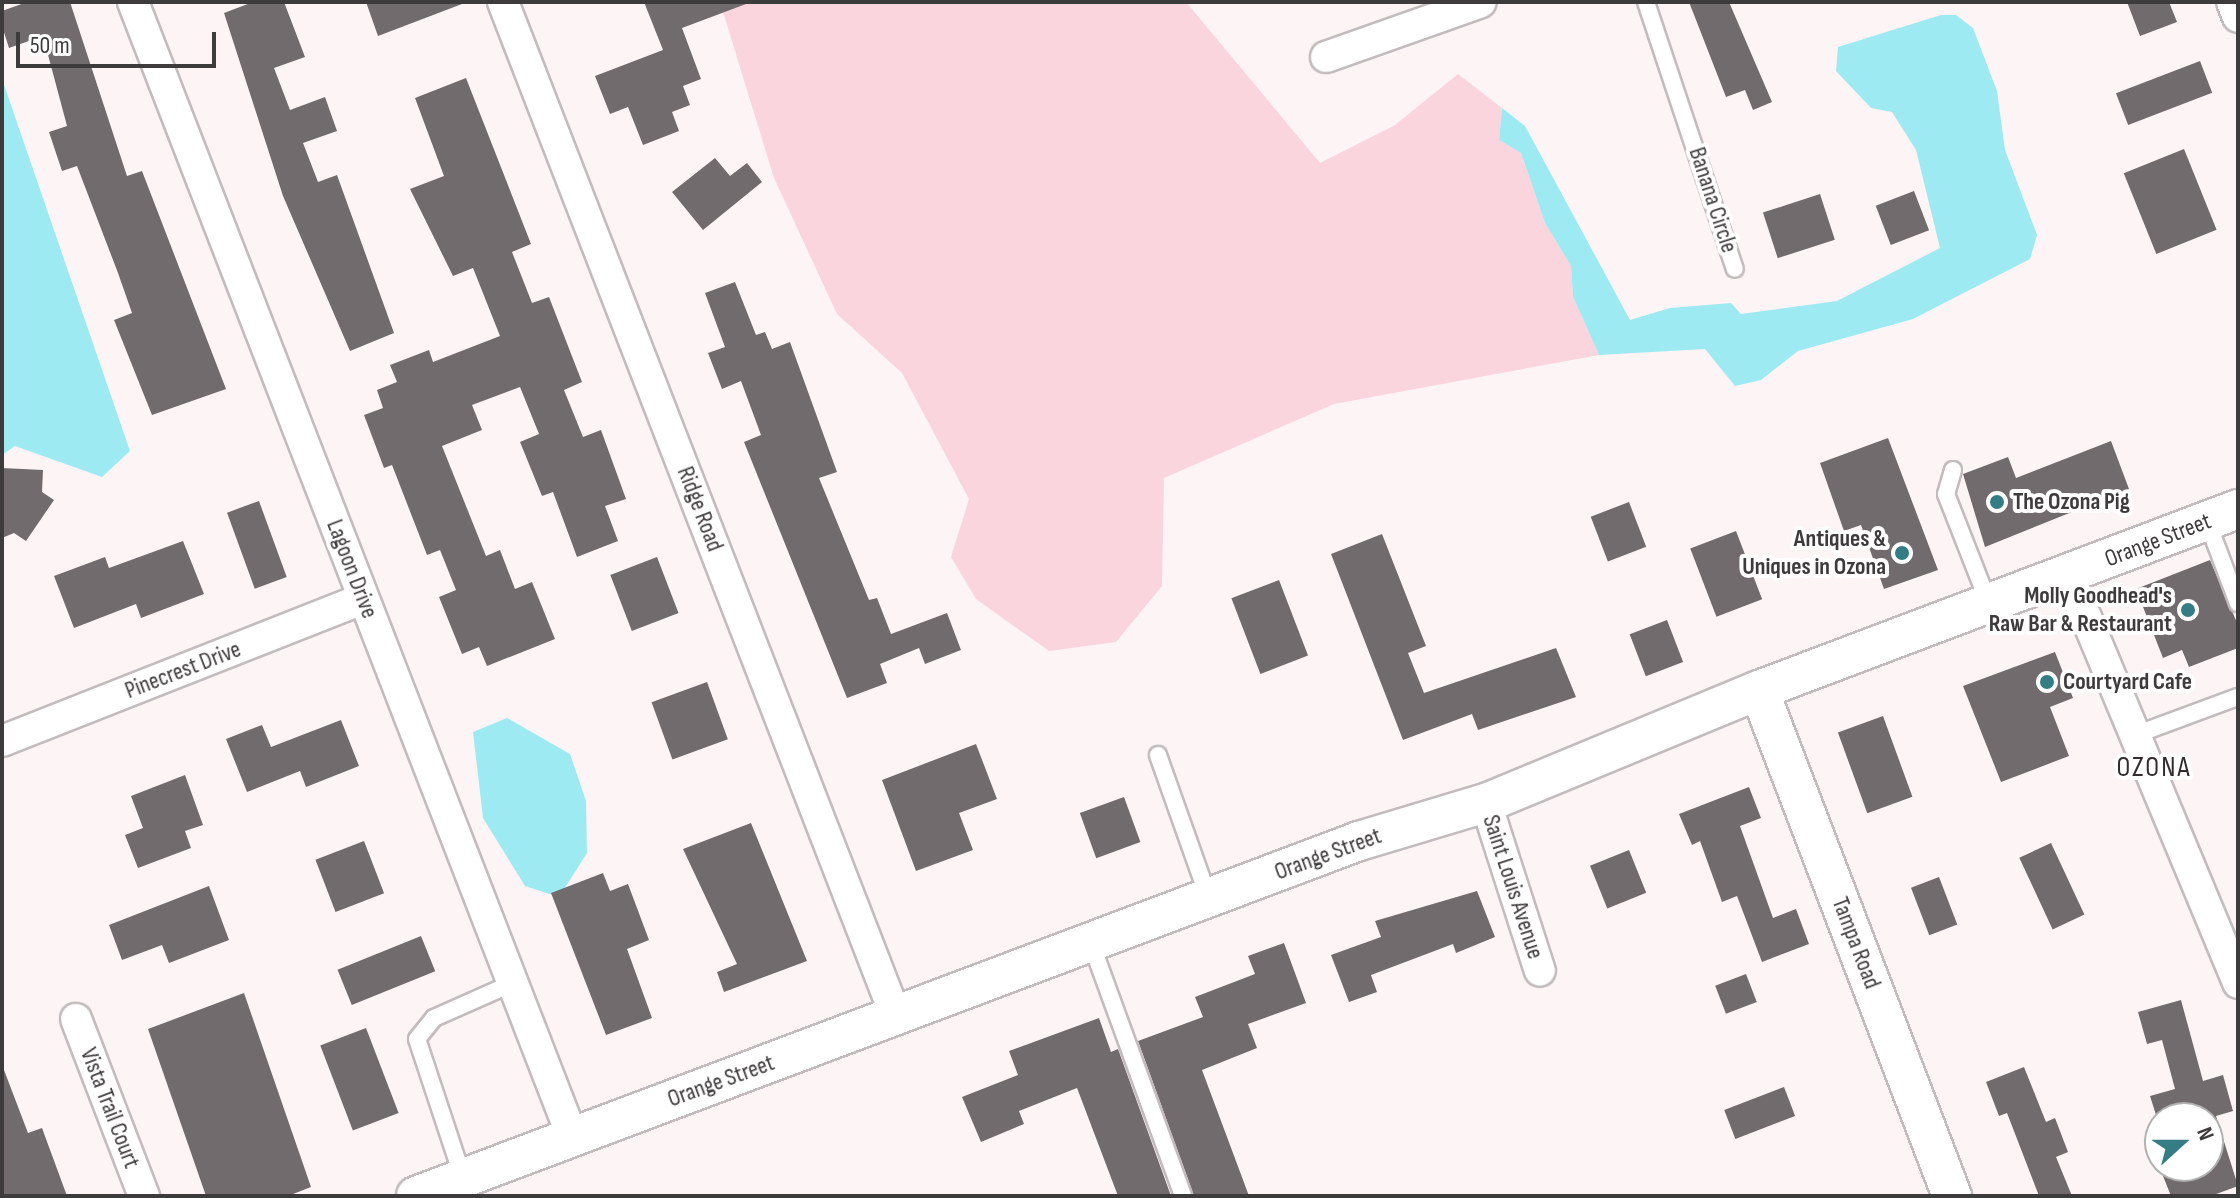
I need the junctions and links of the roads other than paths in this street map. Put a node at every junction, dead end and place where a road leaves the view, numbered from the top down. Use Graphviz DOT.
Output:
graph roads {
  1 [pos="133,2"];
  2 [pos="503,2"];
  3 [pos="1481,2"];
  4 [pos="1646,2"];
  5 [pos="2232,2"];
  6 [pos="2238,17"];
  7 [pos="1326,57"];
  8 [pos="1735,269"];
  9 [pos="1953,470"];
  10 [pos="2222,515"];
  11 [pos="2068,574"];
  12 [pos="363,599"];
  13 [pos="2238,603"];
  14 [pos="1989,604"];
  15 [pos="1759,690"];
  16 [pos="2238,697"];
  17 [pos="2135,735"];
  18 [pos="2,741"];
  19 [pos="1158,755"];
  20 [pos="1486,803"];
  21 [pos="1209,899"];
  22 [pos="1091,943"];
  23 [pos="1540,971"];
  24 [pos="513,983"];
  25 [pos="2238,983"];
  26 [pos="896,1017"];
  27 [pos="76,1019"];
  28 [pos="572,1136"];
  29 [pos="463,1178"];
  30 [pos="144,1196"];
  31 [pos="416,1196"];
  32 [pos="1183,1196"];
  33 [pos="1952,1196"];
  1 -- 12 [label="street, Lagoon Drive"];
  2 -- 26 [label="street, Ridge Road"];
  3 -- 7 [label="street"];
  4 -- 8 [label="lane, Banana Circle"];
  5 -- 6 [label="street"];
  9 -- 14 [label="lane"];
  10 -- 11 [label="street, Orange Street"];
  10 -- 13 [label="lane"];
  11 -- 14 [label="street, Orange Street"];
  11 -- 17 [label="street"];
  12 -- 18 [label="street, Pinecrest Drive"];
  12 -- 24 [label="street, Lagoon Drive"];
  14 -- 15 [label="street, Orange Street"];
  15 -- 20 [label="street, Orange Street"];
  15 -- 33 [label="street, Tampa Road"];
  16 -- 17 [label="lane"];
  17 -- 25 [label="street"];
  19 -- 21 [label="lane"];
  20 -- 21 [label="street, Orange Street"];
  20 -- 23 [label="street, Saint Louis Avenue"];
  21 -- 22 [label="street, Orange Street"];
  22 -- 26 [label="street, Orange Street"];
  22 -- 32 [label="lane"];
  24 -- 28 [label="street, Lagoon Drive"];
  24 -- 29 [label="lane"];
  26 -- 28 [label="street, Orange Street"];
  27 -- 30 [label="street, Vista Trail Court"];
  28 -- 29 [label="street, Orange Street"];
  29 -- 31 [label="street, Orange Street"];
}
